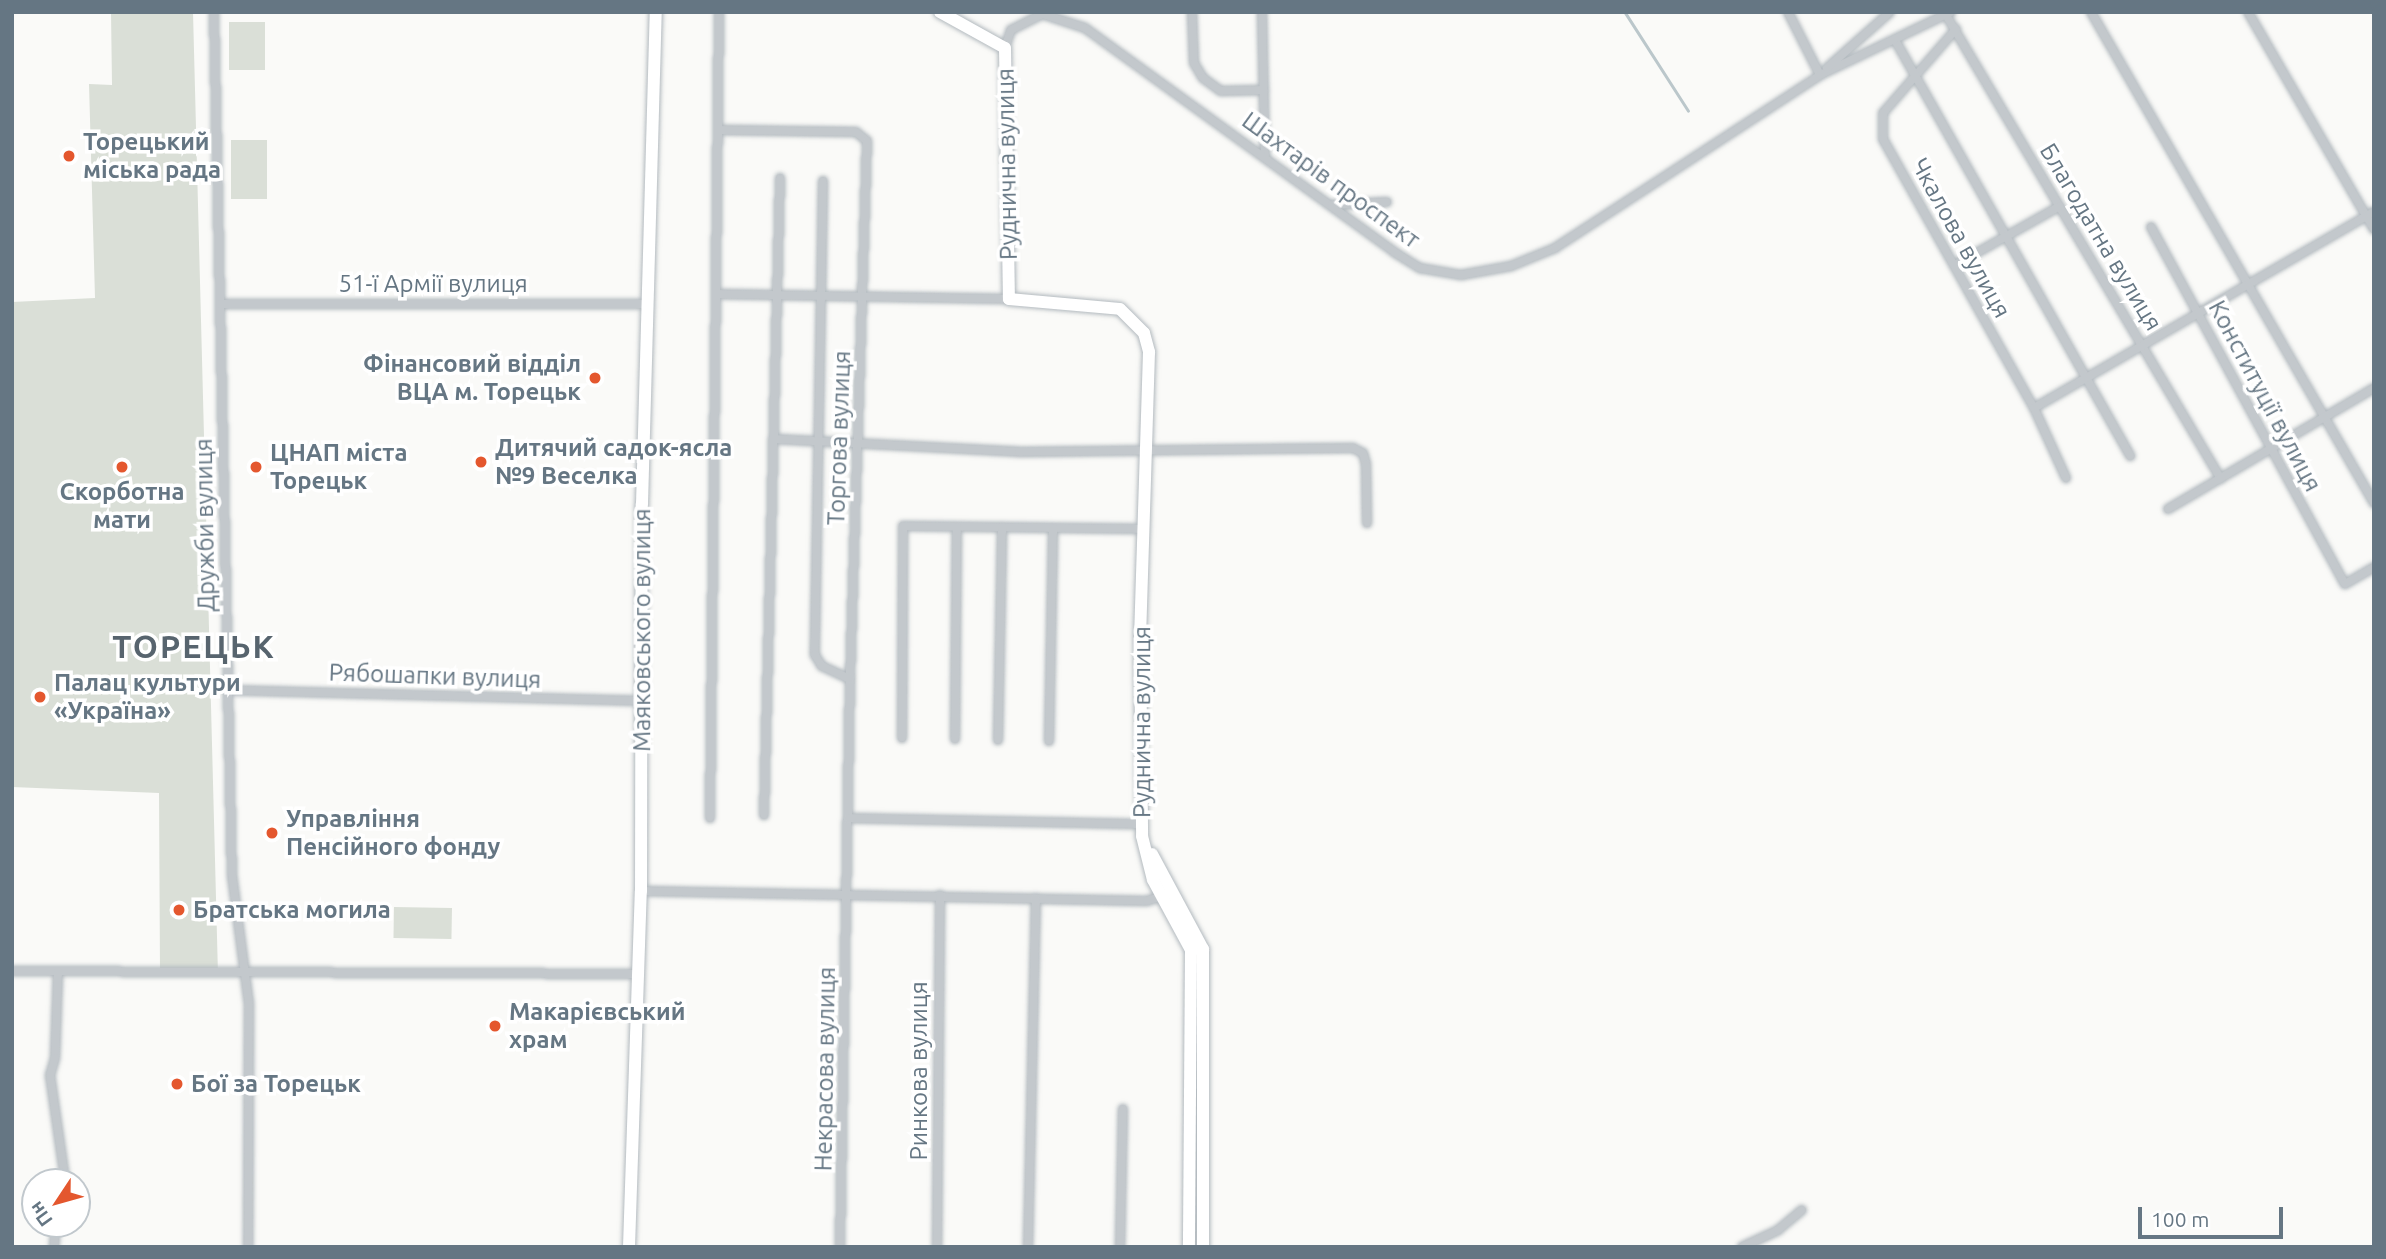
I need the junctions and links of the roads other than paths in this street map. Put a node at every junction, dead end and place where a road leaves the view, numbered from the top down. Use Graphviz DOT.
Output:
graph roads {
  1 [pos="214,12"];
  2 [pos="656,12"];
  3 [pos="719,12"];
  4 [pos="940,12"];
  5 [pos="1192,12"];
  6 [pos="1262,12"];
  7 [pos="1788,12"];
  8 [pos="2091,12"];
  9 [pos="2248,12"];
  10 [pos="1886,13"];
  11 [pos="1948,13"];
  12 [pos="1026,16"];
  13 [pos="1956,29"];
  14 [pos="1011,30"];
  15 [pos="1895,40"];
  16 [pos="1005,48"];
  17 [pos="1916,72"];
  18 [pos="1820,75"];
  19 [pos="1264,90"];
  20 [pos="720,130"];
  21 [pos="1265,155"];
  22 [pos="780,178"];
  23 [pos="824,181"];
  24 [pos="1387,202"];
  25 [pos="1332,205"];
  26 [pos="2060,206"];
  27 [pos="2370,214"];
  28 [pos="2151,228"];
  29 [pos="2374,229"];
  30 [pos="2009,236"];
  31 [pos="1955,265"];
  32 [pos="2247,286"];
  33 [pos="718,294"];
  34 [pos="778,295"];
  35 [pos="825,296"];
  36 [pos="863,299"];
  37 [pos="1009,299"];
  38 [pos="220,304"];
  39 [pos="646,304"];
  40 [pos="2199,313"];
  41 [pos="2142,345"];
  42 [pos="2086,379"];
  43 [pos="2374,388"];
  44 [pos="2034,408"];
  45 [pos="2323,417"];
  46 [pos="774,439"];
  47 [pos="819,441"];
  48 [pos="859,445"];
  49 [pos="2272,449"];
  50 [pos="1148,452"];
  51 [pos="2130,456"];
  52 [pos="2066,478"];
  53 [pos="2221,479"];
  54 [pos="2374,503"];
  55 [pos="2168,509"];
  56 [pos="1367,523"];
  57 [pos="957,527"];
  58 [pos="1002,527"];
  59 [pos="1053,528"];
  60 [pos="1144,529"];
  61 [pos="2374,567"];
  62 [pos="850,679"];
  63 [pos="227,690"];
  64 [pos="642,701"];
  65 [pos="902,738"];
  66 [pos="955,739"];
  67 [pos="998,740"];
  68 [pos="1049,741"];
  69 [pos="764,815"];
  70 [pos="710,818"];
  71 [pos="848,818"];
  72 [pos="1142,830"];
  73 [pos="641,891"];
  74 [pos="847,892"];
  75 [pos="940,895"];
  76 [pos="1162,896"];
  77 [pos="1036,898"];
  78 [pos="12,971"];
  79 [pos="58,972"];
  80 [pos="639,974"];
  81 [pos="243,975"];
  82 [pos="1123,1109"];
  83 [pos="63,1168"];
  84 [pos="1802,1210"];
  85 [pos="248,1247"];
  86 [pos="629,1247"];
  87 [pos="840,1247"];
  88 [pos="937,1247"];
  89 [pos="1028,1247"];
  90 [pos="1120,1247"];
  91 [pos="1189,1247"];
  92 [pos="1203,1247"];
  93 [pos="1742,1247"];
  1 -- 38 [label="street, Дружби вулиця"];
  2 -- 39 [label="main road, Маяковського вулиця"];
  3 -- 20 [label="street"];
  4 -- 16 [label="main road"];
  5 -- 19 [label="street"];
  6 -- 19 [label="street"];
  7 -- 18 [label="street"];
  8 -- 32 [label="street"];
  9 -- 27 [label="street"];
  10 -- 18 [label="street, Шахтарів проспект"];
  11 -- 13 [label="street, Благодатна вулиця"];
  11 -- 15 [label="street, Шахтарів проспект"];
  12 -- 14 [label="street, Шахтарів проспект"];
  12 -- 21 [label="street, Шахтарів проспект"];
  13 -- 17 [label="street, Чкалова вулиця"];
  13 -- 26 [label="street, Благодатна вулиця"];
  14 -- 16 [label="street, Руднична вулиця"];
  15 -- 17 [label="street"];
  15 -- 18 [label="street, Шахтарів проспект"];
  16 -- 37 [label="main road, Руднична вулиця"];
  17 -- 30 [label="street"];
  17 -- 31 [label="street, Чкалова вулиця"];
  18 -- 25 [label="street, Шахтарів проспект"];
  19 -- 21 [label="street"];
  20 -- 33 [label="street"];
  20 -- 36 [label="street, Торгова вулиця"];
  21 -- 25 [label="street, Шахтарів проспект"];
  22 -- 34 [label="street"];
  23 -- 35 [label="street"];
  24 -- 25 [label="street"];
  26 -- 30 [label="street"];
  26 -- 41 [label="street, Благодатна вулиця"];
  27 -- 29 [label="street"];
  27 -- 32 [label="street"];
  28 -- 40 [label="street, Конституції вулиця"];
  30 -- 31 [label="street"];
  30 -- 42 [label="street"];
  31 -- 44 [label="street, Чкалова вулиця"];
  32 -- 40 [label="street"];
  32 -- 45 [label="street"];
  33 -- 34 [label="street, Руднична вулиця"];
  33 -- 70 [label="street"];
  34 -- 35 [label="street, Руднична вулиця"];
  34 -- 46 [label="street"];
  35 -- 36 [label="street, Руднична вулиця"];
  35 -- 47 [label="street"];
  36 -- 37 [label="street, Руднична вулиця"];
  36 -- 48 [label="street, Торгова вулиця"];
  37 -- 50 [label="main road, Руднична вулиця"];
  38 -- 39 [label="street, 51-ї Армії вулиця"];
  38 -- 63 [label="street, Дружби вулиця"];
  39 -- 64 [label="main road, Маяковського вулиця"];
  40 -- 41 [label="street"];
  40 -- 49 [label="street, Конституції вулиця"];
  41 -- 42 [label="street"];
  41 -- 53 [label="street, Благодатна вулиця"];
  42 -- 44 [label="street"];
  42 -- 51 [label="street"];
  43 -- 45 [label="street"];
  44 -- 52 [label="street, Чкалова вулиця"];
  45 -- 49 [label="street"];
  45 -- 54 [label="street"];
  46 -- 47 [label="street"];
  46 -- 69 [label="street"];
  47 -- 48 [label="street"];
  47 -- 62 [label="street"];
  48 -- 50 [label="street"];
  48 -- 62 [label="street, Торгова вулиця"];
  49 -- 53 [label="street"];
  49 -- 61 [label="street, Конституції вулиця"];
  50 -- 56 [label="street"];
  50 -- 60 [label="main road, Руднична вулиця"];
  53 -- 55 [label="street"];
  57 -- 58 [label="street"];
  57 -- 65 [label="street"];
  57 -- 66 [label="street"];
  58 -- 59 [label="street"];
  58 -- 67 [label="street"];
  59 -- 60 [label="street"];
  59 -- 68 [label="street"];
  60 -- 72 [label="main road, Руднична вулиця"];
  62 -- 71 [label="street, Торгова вулиця"];
  63 -- 64 [label="street, Рябошапки вулиця"];
  63 -- 81 [label="street, Дружби вулиця"];
  64 -- 73 [label="main road, Маяковського вулиця"];
  71 -- 72 [label="street"];
  71 -- 74 [label="street, Некрасова вулиця"];
  72 -- 76 [label="main road, Руднична вулиця"];
  72 -- 92 [label="main road"];
  73 -- 74 [label="street"];
  73 -- 80 [label="main road, Маяковського вулиця"];
  74 -- 75 [label="street"];
  74 -- 87 [label="street, Некрасова вулиця"];
  75 -- 77 [label="street"];
  75 -- 88 [label="street, Ринкова вулиця"];
  76 -- 77 [label="street"];
  76 -- 91 [label="main road, Руднична вулиця"];
  77 -- 89 [label="street"];
  78 -- 79 [label="street"];
  79 -- 81 [label="street"];
  79 -- 83 [label="street"];
  80 -- 81 [label="street"];
  80 -- 86 [label="main road, Маяковського вулиця"];
  81 -- 85 [label="street, Дружби вулиця"];
  82 -- 90 [label="street"];
  84 -- 93 [label="street"];
}
